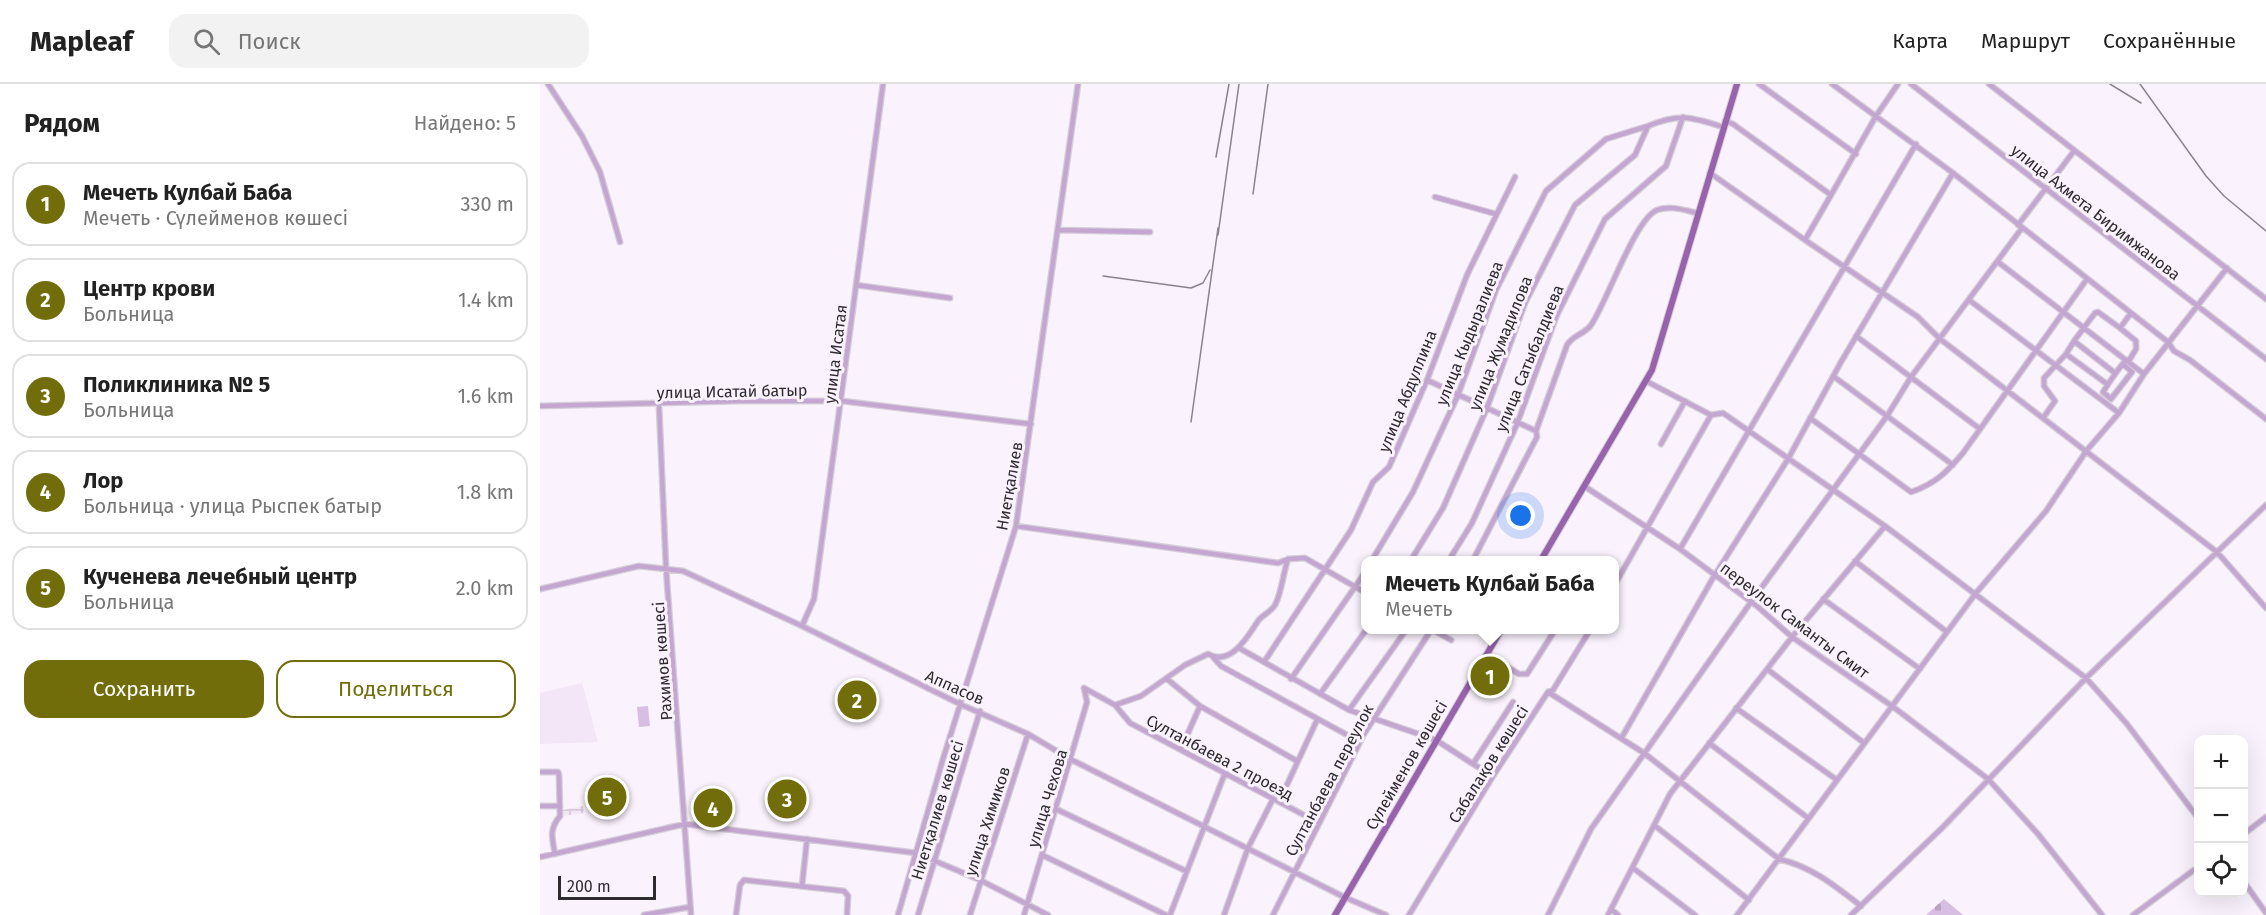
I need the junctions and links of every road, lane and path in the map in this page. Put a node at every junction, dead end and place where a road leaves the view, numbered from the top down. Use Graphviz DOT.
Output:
graph roads {
  1 [pos="548,84"];
  2 [pos="883,84"];
  3 [pos="1078,84"];
  4 [pos="1737,84"];
  5 [pos="1759,84"];
  6 [pos="1832,84"];
  7 [pos="1898,84"];
  8 [pos="1911,84"];
  9 [pos="1989,84"];
  10 [pos="1876,116"];
  11 [pos="1683,117"];
  12 [pos="1724,124"];
  13 [pos="1648,126"];
  14 [pos="1916,144"];
  15 [pos="2074,151"];
  16 [pos="1856,154"];
  17 [pos="1710,173"];
  18 [pos="1953,173"];
  19 [pos="1515,177"];
  20 [pos="2046,188"];
  21 [pos="1831,195"];
  22 [pos="1435,197"];
  23 [pos="1697,213"];
  24 [pos="1496,214"];
  25 [pos="2020,227"];
  26 [pos="1058,230"];
  27 [pos="1150,232"];
  28 [pos="1805,240"];
  29 [pos="620,242"];
  30 [pos="1998,262"];
  31 [pos="1843,267"];
  32 [pos="2227,268"];
  33 [pos="2086,279"];
  34 [pos="856,285"];
  35 [pos="1883,292"];
  36 [pos="950,298"];
  37 [pos="2266,299"];
  38 [pos="1969,300"];
  39 [pos="2199,306"];
  40 [pos="2131,313"];
  41 [pos="2062,314"];
  42 [pos="2120,328"];
  43 [pos="2082,329"];
  44 [pos="1856,336"];
  45 [pos="1940,339"];
  46 [pos="2074,342"];
  47 [pos="2169,342"];
  48 [pos="2034,351"];
  49 [pos="2066,354"];
  50 [pos="2266,359"];
  51 [pos="2125,362"];
  52 [pos="2054,365"];
  53 [pos="2115,373"];
  54 [pos="2144,374"];
  55 [pos="1833,376"];
  56 [pos="1911,377"];
  57 [pos="1426,380"];
  58 [pos="1646,381"];
  59 [pos="2108,384"];
  60 [pos="2007,391"];
  61 [pos="2103,392"];
  62 [pos="1458,395"];
  63 [pos="2098,398"];
  64 [pos="842,401"];
  65 [pos="1685,401"];
  66 [pos="659,405"];
  67 [pos="540,406"];
  68 [pos="1487,408"];
  69 [pos="2119,413"];
  70 [pos="1711,415"];
  71 [pos="1887,416"];
  72 [pos="1810,418"];
  73 [pos="2043,418"];
  74 [pos="2266,419"];
  75 [pos="1031,424"];
  76 [pos="1516,424"];
  77 [pos="1980,429"];
  78 [pos="1536,431"];
  79 [pos="1748,431"];
  80 [pos="1661,444"];
  81 [pos="2087,450"];
  82 [pos="1858,454"];
  83 [pos="1788,459"];
  84 [pos="1953,465"];
  85 [pos="1584,486"];
  86 [pos="1833,490"];
  87 [pos="2266,505"];
  88 [pos="1017,526"];
  89 [pos="1885,526"];
  90 [pos="1647,527"];
  91 [pos="1680,549"];
  92 [pos="2217,552"];
  93 [pos="1375,556"];
  94 [pos="1414,556"];
  95 [pos="1452,556"];
  96 [pos="1476,556"];
  97 [pos="1544,556"];
  98 [pos="1288,559"];
  99 [pos="1855,561"];
  100 [pos="666,568"];
  101 [pos="1326,572"];
  102 [pos="1714,575"];
  103 [pos="1361,577"];
  104 [pos="1619,577"];
  105 [pos="1355,587"];
  106 [pos="540,589"];
  107 [pos="1361,591"];
  108 [pos="1976,593"];
  109 [pos="1823,599"];
  110 [pos="1751,602"];
  111 [pos="2266,608"];
  112 [pos="802,626"];
  113 [pos="1947,632"];
  114 [pos="1363,634"];
  115 [pos="1403,634"];
  116 [pos="1429,634"];
  117 [pos="1440,634"];
  118 [pos="1499,634"];
  119 [pos="1552,634"];
  120 [pos="1588,634"];
  121 [pos="1792,637"];
  122 [pos="1451,640"];
  123 [pos="1239,648"];
  124 [pos="1487,654"];
  125 [pos="1213,657"];
  126 [pos="1264,662"];
  127 [pos="1767,669"];
  128 [pos="1920,669"];
  129 [pos="2086,678"];
  130 [pos="1167,679"];
  131 [pos="1291,679"];
  132 [pos="1084,688"];
  133 [pos="1548,692"];
  134 [pos="1320,694"];
  135 [pos="1098,697"];
  136 [pos="1087,702"];
  137 [pos="1513,702"];
  138 [pos="962,705"];
  139 [pos="1115,705"];
  140 [pos="1200,706"];
  141 [pos="1892,706"];
  142 [pos="1736,708"];
  143 [pos="1349,710"];
  144 [pos="980,711"];
  145 [pos="1373,719"];
  146 [pos="1317,720"];
  147 [pos="1028,734"];
  148 [pos="1623,737"];
  149 [pos="1436,740"];
  150 [pos="1360,742"];
  151 [pos="1709,743"];
  152 [pos="1864,743"];
  153 [pos="1181,749"];
  154 [pos="1644,753"];
  155 [pos="1072,760"];
  156 [pos="1297,761"];
  157 [pos="1473,764"];
  158 [pos="540,772"];
  159 [pos="1225,773"];
  160 [pos="1493,776"];
  161 [pos="1680,780"];
  162 [pos="1837,780"];
  163 [pos="1988,780"];
  164 [pos="1273,799"];
  165 [pos="1279,802"];
  166 [pos="540,806"];
  167 [pos="560,806"];
  168 [pos="1056,809"];
  169 [pos="2194,811"];
  170 [pos="2266,817"];
  171 [pos="1808,818"];
  172 [pos="686,824"];
  173 [pos="1319,824"];
  174 [pos="1204,825"];
  175 [pos="1654,825"];
  176 [pos="2248,831"];
  177 [pos="807,839"];
  178 [pos="1248,848"];
  179 [pos="916,853"];
  180 [pos="555,854"];
  181 [pos="1042,855"];
  182 [pos="540,857"];
  183 [pos="1779,859"];
  184 [pos="934,860"];
  185 [pos="1633,868"];
  186 [pos="1186,870"];
  187 [pos="2194,871"];
  188 [pos="1294,873"];
  189 [pos="981,880"];
  190 [pos="802,886"];
  191 [pos="2248,888"];
  192 [pos="1344,897"];
  193 [pos="1749,900"];
  194 [pos="1027,905"];
  195 [pos="1861,906"];
  196 [pos="690,907"];
  197 [pos="1609,912"];
  198 [pos="2266,913"];
  199 [pos="644,915"];
  200 [pos="691,915"];
  201 [pos="736,915"];
  202 [pos="847,915"];
  203 [pos="898,915"];
  204 [pos="918,915"];
  205 [pos="970,915"];
  206 [pos="1024,915"];
  207 [pos="1048,915"];
  208 [pos="1166,915"];
  209 [pos="1170,915"];
  210 [pos="1224,915"];
  211 [pos="1273,915"];
  212 [pos="1335,915"];
  213 [pos="1386,915"];
  214 [pos="1409,915"];
  215 [pos="1548,915"];
  216 [pos="1618,915"];
  217 [pos="1695,915"];
  218 [pos="1737,915"];
  219 [pos="1851,915"];
  220 [pos="2102,915"];
  221 [pos="2133,915"];
  1 -- 29 [label="street"];
  2 -- 34 [label="street, улица Исатая"];
  3 -- 26 [label="street, Ниетқалиев"];
  4 -- 12 [label="main road"];
  5 -- 16 [label="street"];
  6 -- 10 [label="street"];
  7 -- 10 [label="street"];
  8 -- 20 [label="street, улица Ахмета Биримжанова"];
  9 -- 15 [label="street"];
  10 -- 14 [label="street"];
  10 -- 16 [label="street"];
  11 -- 12 [label="street"];
  11 -- 13 [label="street"];
  11 -- 76 [label="street, улица Сатыбалдиева"];
  12 -- 17 [label="main road"];
  12 -- 21 [label="street"];
  13 -- 62 [label="street, улица Кыдыралиева"];
  13 -- 68 [label="street, улица Жумадилова"];
  14 -- 18 [label="street"];
  14 -- 31 [label="street"];
  15 -- 20 [label="street"];
  15 -- 32 [label="street"];
  16 -- 21 [label="street"];
  17 -- 23 [label="main road"];
  17 -- 28 [label="street"];
  18 -- 25 [label="street"];
  18 -- 35 [label="street"];
  19 -- 24 [label="street, улица Абдуллина"];
  20 -- 25 [label="street"];
  20 -- 39 [label="street, улица Ахмета Биримжанова"];
  21 -- 28 [label="street"];
  22 -- 24 [label="street"];
  23 -- 58 [label="main road"];
  23 -- 78 [label="street"];
  24 -- 57 [label="street, улица Абдуллина"];
  25 -- 30 [label="street"];
  25 -- 33 [label="street"];
  26 -- 27 [label="street"];
  26 -- 75 [label="street, Ниетқалиев"];
  28 -- 31 [label="street"];
  30 -- 38 [label="street"];
  30 -- 41 [label="street"];
  31 -- 35 [label="street"];
  31 -- 79 [label="street"];
  32 -- 37 [label="street"];
  32 -- 39 [label="street"];
  33 -- 40 [label="street"];
  33 -- 41 [label="street"];
  34 -- 36 [label="street"];
  34 -- 64 [label="street, улица Исатая"];
  35 -- 44 [label="street"];
  35 -- 45 [label="street"];
  38 -- 45 [label="street"];
  38 -- 48 [label="street"];
  39 -- 47 [label="street"];
  39 -- 50 [label="street, улица Ахмета Биримжанова"];
  40 -- 42 [label="street"];
  40 -- 47 [label="street"];
  41 -- 43 [label="street"];
  41 -- 48 [label="street"];
  42 -- 43 [label="street"];
  42 -- 51 [label="street"];
  43 -- 46 [label="street"];
  43 -- 51 [label="street"];
  44 -- 55 [label="street"];
  44 -- 56 [label="street"];
  45 -- 56 [label="street"];
  45 -- 60 [label="street"];
  46 -- 49 [label="street"];
  46 -- 53 [label="street"];
  47 -- 54 [label="street"];
  47 -- 74 [label="street"];
  48 -- 52 [label="street"];
  48 -- 60 [label="street"];
  49 -- 52 [label="street"];
  49 -- 59 [label="street"];
  51 -- 53 [label="street"];
  51 -- 54 [label="street"];
  51 -- 61 [label="street"];
  52 -- 63 [label="street"];
  52 -- 73 [label="street"];
  53 -- 59 [label="street"];
  54 -- 69 [label="street"];
  55 -- 71 [label="street"];
  55 -- 72 [label="street"];
  56 -- 71 [label="street"];
  56 -- 77 [label="street"];
  57 -- 62 [label="street"];
  57 -- 101 [label="street, улица Абдуллина"];
  58 -- 65 [label="street"];
  58 -- 85 [label="main road"];
  59 -- 61 [label="street"];
  60 -- 73 [label="street"];
  60 -- 77 [label="street"];
  61 -- 63 [label="street"];
  62 -- 68 [label="street"];
  62 -- 93 [label="street, улица Кыдыралиева"];
  63 -- 69 [label="street"];
  64 -- 66 [label="street, улица Исатай батыр"];
  64 -- 75 [label="street, улица Исатай батыр"];
  64 -- 112 [label="street, улица Исатая"];
  65 -- 70 [label="street"];
  65 -- 80 [label="street"];
  66 -- 67 [label="street, улица Исатай батыр"];
  66 -- 100 [label="street, Рахимов көшесі"];
  68 -- 76 [label="street"];
  68 -- 94 [label="street, улица Жумадилова"];
  69 -- 81 [label="street"];
  70 -- 79 [label="street"];
  70 -- 90 [label="street"];
  71 -- 82 [label="street"];
  71 -- 84 [label="street"];
  72 -- 82 [label="street"];
  72 -- 83 [label="street"];
  73 -- 81 [label="street"];
  75 -- 88 [label="street, Ниетқалиев"];
  76 -- 78 [label="street"];
  76 -- 95 [label="street, улица Сатыбалдиева"];
  77 -- 84 [label="street"];
  78 -- 96 [label="street"];
  79 -- 83 [label="street"];
  79 -- 91 [label="street"];
  81 -- 92 [label="street"];
  81 -- 108 [label="street"];
  82 -- 84 [label="street"];
  82 -- 86 [label="street"];
  83 -- 86 [label="street"];
  83 -- 102 [label="street"];
  85 -- 90 [label="street, переулок Саманты Смит"];
  85 -- 97 [label="main road"];
  86 -- 89 [label="street"];
  86 -- 110 [label="street"];
  87 -- 92 [label="street"];
  88 -- 98 [label="street"];
  88 -- 138 [label="street, Ниетқалиев"];
  89 -- 99 [label="street"];
  89 -- 108 [label="street"];
  90 -- 91 [label="street, переулок Саманты Смит"];
  90 -- 104 [label="street"];
  91 -- 102 [label="street, переулок Саманты Смит"];
  92 -- 111 [label="street"];
  92 -- 129 [label="street"];
  98 -- 101 [label="street"];
  98 -- 123 [label="street"];
  99 -- 109 [label="street"];
  99 -- 113 [label="street"];
  100 -- 106 [label="street, Аппасов"];
  100 -- 112 [label="street, Аппасов"];
  100 -- 172 [label="street, Рахимов көшесі"];
  101 -- 105 [label="street"];
  101 -- 126 [label="street, улица Абдуллина"];
  102 -- 110 [label="street, переулок Саманты Смит"];
  102 -- 148 [label="street"];
  103 -- 105 [label="street"];
  105 -- 107 [label="street"];
  105 -- 131 [label="street"];
  108 -- 113 [label="street"];
  108 -- 129 [label="street"];
  109 -- 121 [label="street"];
  109 -- 128 [label="street"];
  110 -- 121 [label="street, переулок Саманты Смит"];
  110 -- 154 [label="street"];
  112 -- 138 [label="street, Аппасов"];
  113 -- 128 [label="street"];
  114 -- 134 [label="street"];
  115 -- 143 [label="street"];
  116 -- 145 [label="street, Султанбаева переулок"];
  117 -- 122 [label="street"];
  118 -- 124 [label="main road, Сүлейменов көшесі"];
  119 -- 124 [label="street"];
  120 -- 133 [label="street, Сабалақов көшесі"];
  121 -- 127 [label="street"];
  121 -- 141 [label="street, переулок Саманты Смит"];
  123 -- 125 [label="street"];
  123 -- 126 [label="street"];
  124 -- 149 [label="main road, Сүлейменов көшесі"];
  125 -- 130 [label="street"];
  125 -- 146 [label="street"];
  126 -- 131 [label="street"];
  127 -- 142 [label="street"];
  127 -- 152 [label="street"];
  128 -- 141 [label="street"];
  129 -- 163 [label="street"];
  129 -- 169 [label="street"];
  130 -- 139 [label="street"];
  130 -- 140 [label="street"];
  131 -- 134 [label="street"];
  132 -- 135 [label="street, Султанбаева 2 проезд"];
  132 -- 136 [label="street, улица Чехова"];
  133 -- 148 [label="street"];
  133 -- 160 [label="street, Сабалақов көшесі"];
  134 -- 143 [label="street"];
  135 -- 136 [label="street"];
  135 -- 139 [label="street, Султанбаева 2 проезд"];
  136 -- 155 [label="street, улица Чехова"];
  137 -- 157 [label="street"];
  138 -- 144 [label="street, Аппасов"];
  138 -- 179 [label="street, Ниетқалиев"];
  139 -- 153 [label="street, Султанбаева 2 проезд"];
  140 -- 153 [label="street"];
  140 -- 156 [label="street"];
  141 -- 152 [label="street"];
  141 -- 163 [label="street, переулок Саманты Смит"];
  142 -- 151 [label="street"];
  142 -- 162 [label="street"];
  143 -- 145 [label="street"];
  144 -- 147 [label="street, Аппасов"];
  144 -- 184 [label="street, Ниетқалиев көшесі"];
  145 -- 149 [label="street"];
  145 -- 150 [label="street, Султанбаева переулок"];
  146 -- 150 [label="street"];
  146 -- 156 [label="street"];
  147 -- 155 [label="street, Аппасов"];
  147 -- 189 [label="street, улица Химиков"];
  148 -- 154 [label="street"];
  149 -- 157 [label="street"];
  149 -- 192 [label="main road, Сүлейменов көшесі"];
  150 -- 173 [label="street, Султанбаева переулок"];
  151 -- 161 [label="street"];
  151 -- 171 [label="street"];
  152 -- 162 [label="street"];
  153 -- 159 [label="street, Султанбаева 2 проезд"];
  154 -- 161 [label="street"];
  154 -- 215 [label="street"];
  155 -- 168 [label="street, улица Чехова"];
  155 -- 174 [label="street, Аппасов"];
  156 -- 165 [label="street"];
  157 -- 160 [label="street"];
  158 -- 167 [label="street"];
  159 -- 164 [label="street, Султанбаева 2 проезд"];
  159 -- 174 [label="street"];
  160 -- 214 [label="street, Сабалақов көшесі"];
  161 -- 175 [label="street"];
  161 -- 183 [label="street"];
  162 -- 171 [label="street"];
  163 -- 195 [label="street"];
  163 -- 220 [label="street, переулок Саманты Смит"];
  164 -- 165 [label="street, Султанбаева 2 проезд"];
  164 -- 178 [label="street"];
  165 -- 173 [label="street, Султанбаева 2 проезд"];
  166 -- 167 [label="street"];
  167 -- 180 [label="street"];
  168 -- 181 [label="street, улица Чехова"];
  168 -- 186 [label="street"];
  170 -- 176 [label="street"];
  171 -- 183 [label="street"];
  172 -- 177 [label="street"];
  172 -- 180 [label="street"];
  172 -- 196 [label="street, Рахимов көшесі"];
  173 -- 188 [label="street, Султанбаева переулок"];
  174 -- 178 [label="street, Аппасов"];
  174 -- 186 [label="street"];
  175 -- 185 [label="street"];
  175 -- 193 [label="street"];
  177 -- 179 [label="street"];
  177 -- 190 [label="street"];
  178 -- 188 [label="street, Аппасов"];
  178 -- 210 [label="street"];
  179 -- 184 [label="street"];
  179 -- 203 [label="street, Ниетқалиев"];
  180 -- 182 [label="street"];
  181 -- 194 [label="street, улица Чехова"];
  181 -- 208 [label="street"];
  183 -- 193 [label="street"];
  183 -- 195 [label="street"];
  184 -- 189 [label="street"];
  184 -- 204 [label="street, Ниетқалиев көшесі"];
  185 -- 197 [label="street"];
  185 -- 217 [label="street"];
  186 -- 209 [label="street"];
  187 -- 221 [label="street"];
  188 -- 192 [label="street, Аппасов"];
  188 -- 211 [label="street, Султанбаева переулок"];
  189 -- 194 [label="street"];
  189 -- 205 [label="street, улица Химиков"];
  190 -- 201 [label="street"];
  190 -- 202 [label="street"];
  191 -- 198 [label="street"];
  192 -- 212 [label="main road, Сүлейменов көшесі"];
  192 -- 213 [label="street, Аппасов"];
  193 -- 218 [label="street"];
  194 -- 206 [label="street, улица Чехова"];
  194 -- 207 [label="street"];
  195 -- 219 [label="street"];
  196 -- 199 [label="street"];
  196 -- 200 [label="street, Рахимов көшесі"];
  197 -- 216 [label="street"];
}
